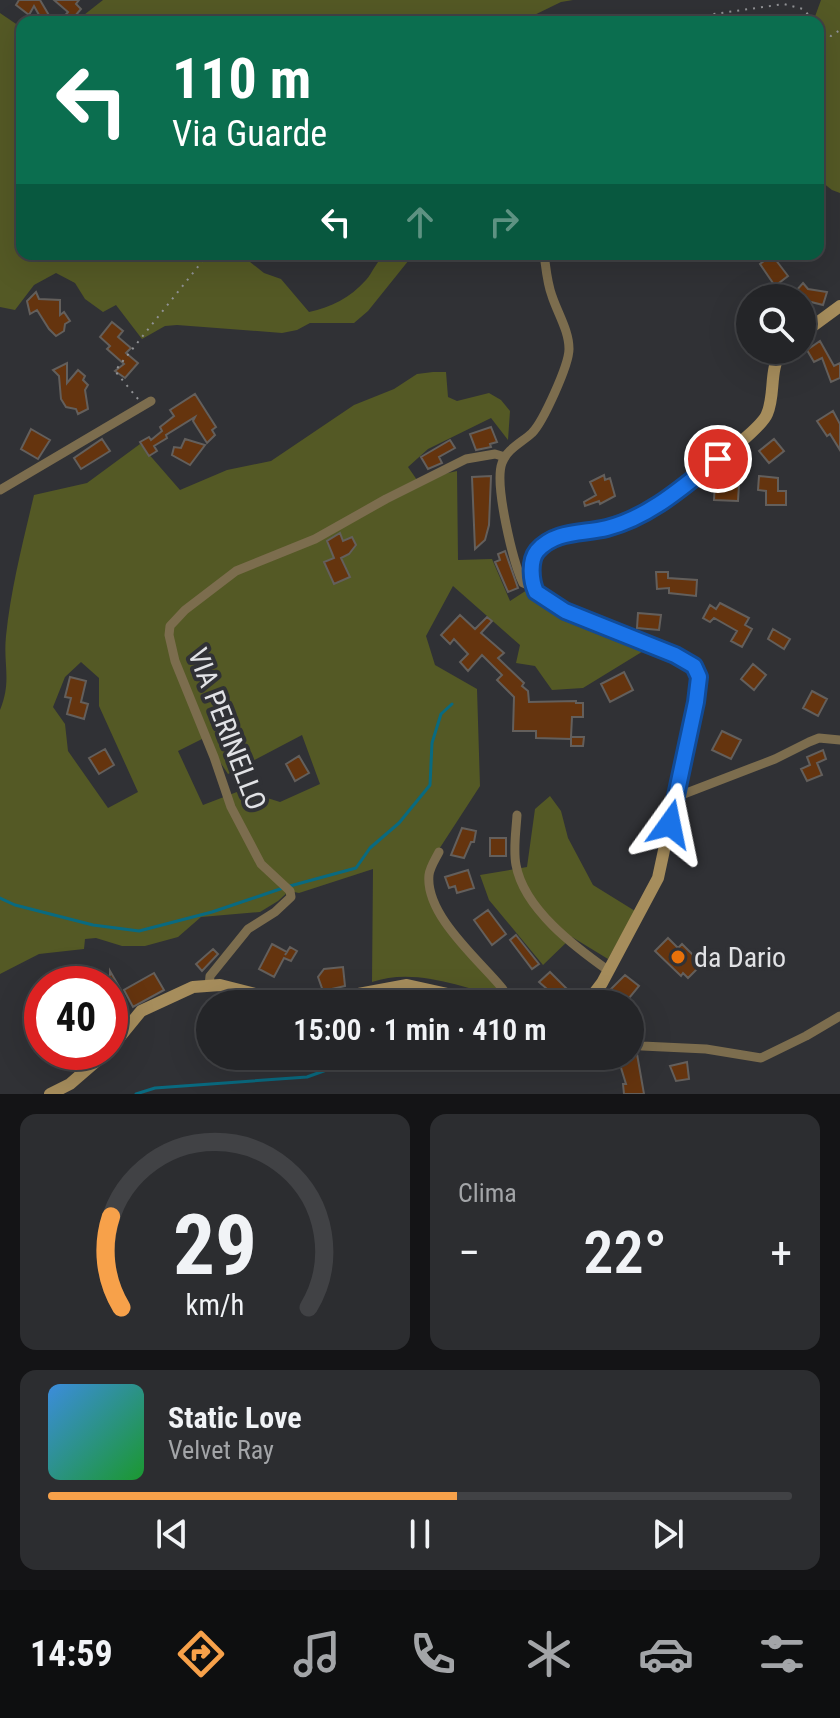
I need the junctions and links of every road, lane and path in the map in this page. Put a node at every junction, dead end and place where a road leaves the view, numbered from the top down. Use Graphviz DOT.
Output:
graph roads {
  1 [pos="700,16"];
  2 [pos="809,16"];
  3 [pos="203,260"];
  4 [pos="545,260"];
  5 [pos="840,306"];
  6 [pos="816,324"];
  7 [pos="776,364"];
  8 [pos="147,403"];
  9 [pos="505,457"];
  10 [pos="0,490"];
  11 [pos="535,590"];
  12 [pos="840,740"];
  13 [pos="676,797"];
  14 [pos="517,815"];
  15 [pos="439,852"];
  16 [pos="609,971"];
  17 [pos="209,986"];
  18 [pos="240,990"];
  19 [pos="380,990"];
  20 [pos="431,990"];
  21 [pos="503,990"];
  22 [pos="598,990"];
  23 [pos="840,1016"];
  24 [pos="128,1026"];
  25 [pos="644,1046"];
  26 [pos="86,1070"];
  27 [pos="50,1094"];
  1 -- 2 [label="path"];
  3 -- 8 [label="path"];
  4 -- 9 [label="street"];
  5 -- 6 [label="street"];
  7 -- 11 [label="street"];
  8 -- 10 [label="street"];
  9 -- 11 [label="street"];
  9 -- 17 [label="street, VIA PERINELLO"];
  11 -- 13 [label="street"];
  12 -- 13 [label="street"];
  13 -- 16 [label="street"];
  14 -- 16 [label="street"];
  15 -- 21 [label="street"];
  16 -- 22 [label="street"];
  17 -- 18 [label="street"];
  17 -- 24 [label="street"];
  19 -- 20 [label="street"];
  23 -- 25 [label="street"];
  26 -- 27 [label="street"];
}
